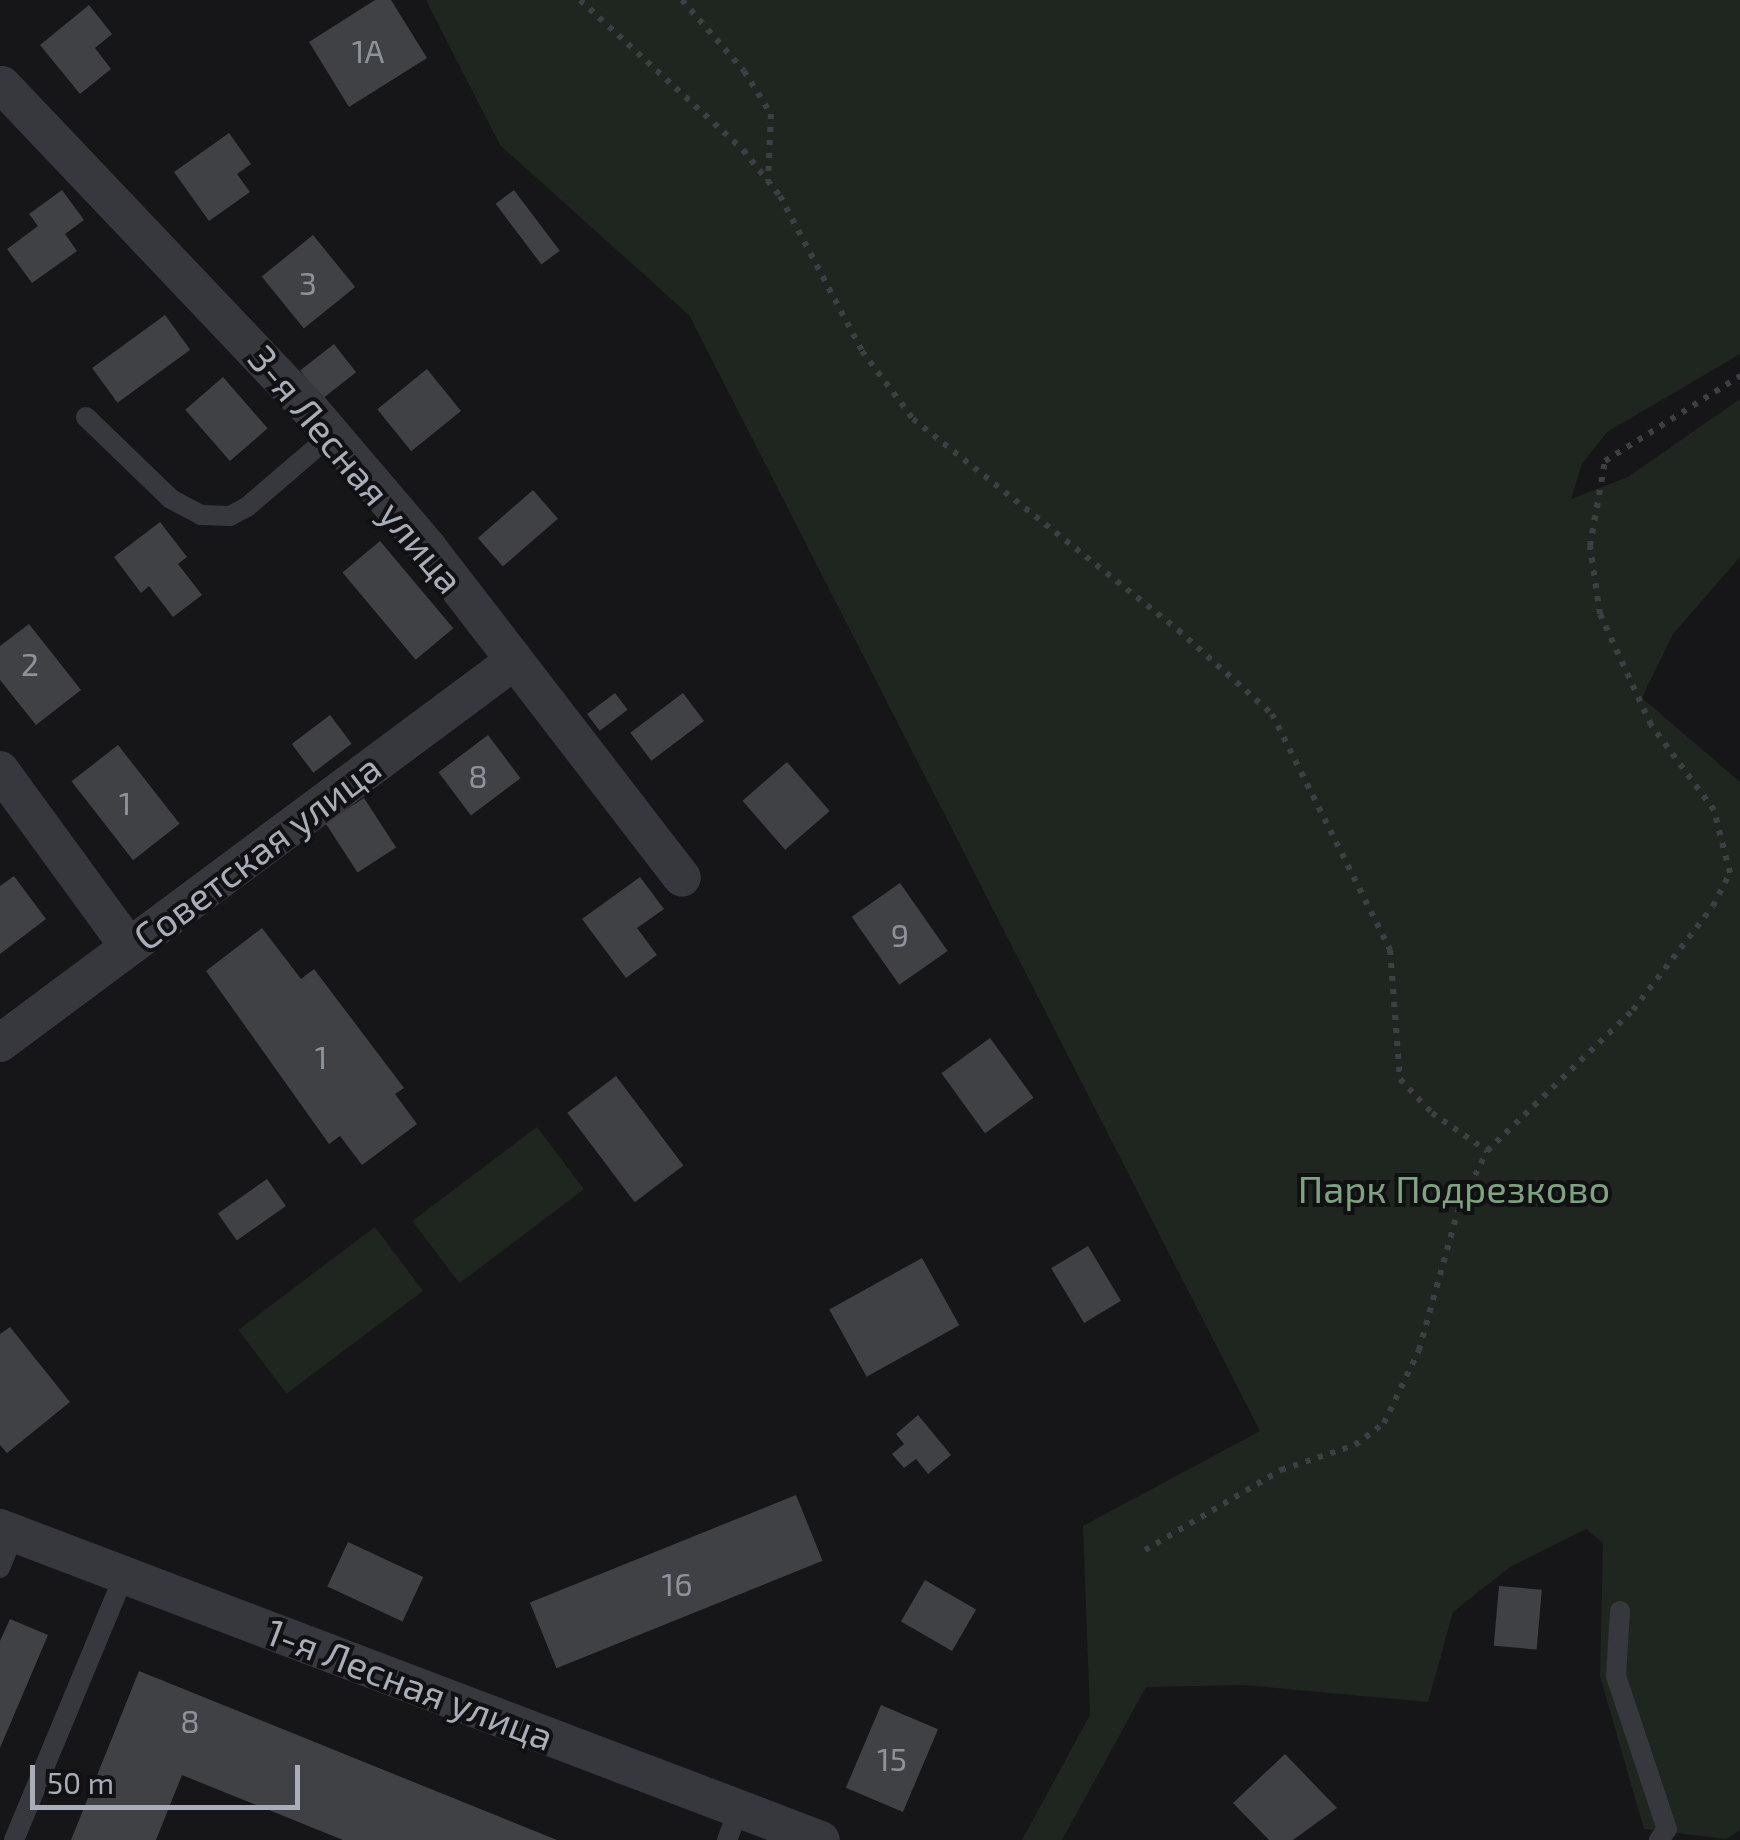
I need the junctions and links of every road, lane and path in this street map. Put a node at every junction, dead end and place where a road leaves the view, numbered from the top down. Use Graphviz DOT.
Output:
graph roads {
  1 [pos="580,0"];
  2 [pos="682,0"];
  3 [pos="2,84"];
  4 [pos="768,181"];
  5 [pos="1740,376"];
  6 [pos="86,417"];
  7 [pos="331,435"];
  8 [pos="514,661"];
  9 [pos="0,770"];
  10 [pos="682,878"];
  11 [pos="128,948"];
  12 [pos="0,1044"];
  13 [pos="1487,1152"];
  14 [pos="4,1538"];
  15 [pos="1145,1550"];
  16 [pos="124,1576"];
  17 [pos="1620,1611"];
  18 [pos="733,1824"];
  19 [pos="14,1840"];
  20 [pos="821,1840"];
  21 [pos="1659,1840"];
  1 -- 4 [label="path"];
  2 -- 4 [label="path"];
  3 -- 7 [label="street, 3-я Лесная улица"];
  4 -- 13 [label="path"];
  5 -- 13 [label="path"];
  6 -- 7 [label="lane"];
  7 -- 8 [label="street, 3-я Лесная улица"];
  8 -- 10 [label="street, 3-я Лесная улица"];
  8 -- 11 [label="street, Советская улица"];
  9 -- 11 [label="street"];
  11 -- 12 [label="street, Советская улица"];
  13 -- 15 [label="path"];
  14 -- 16 [label="street, 1-я Лесная улица"];
  16 -- 18 [label="street, 1-я Лесная улица"];
  16 -- 19 [label="lane"];
  17 -- 21 [label="lane"];
  18 -- 20 [label="street, 1-я Лесная улица"];
}
